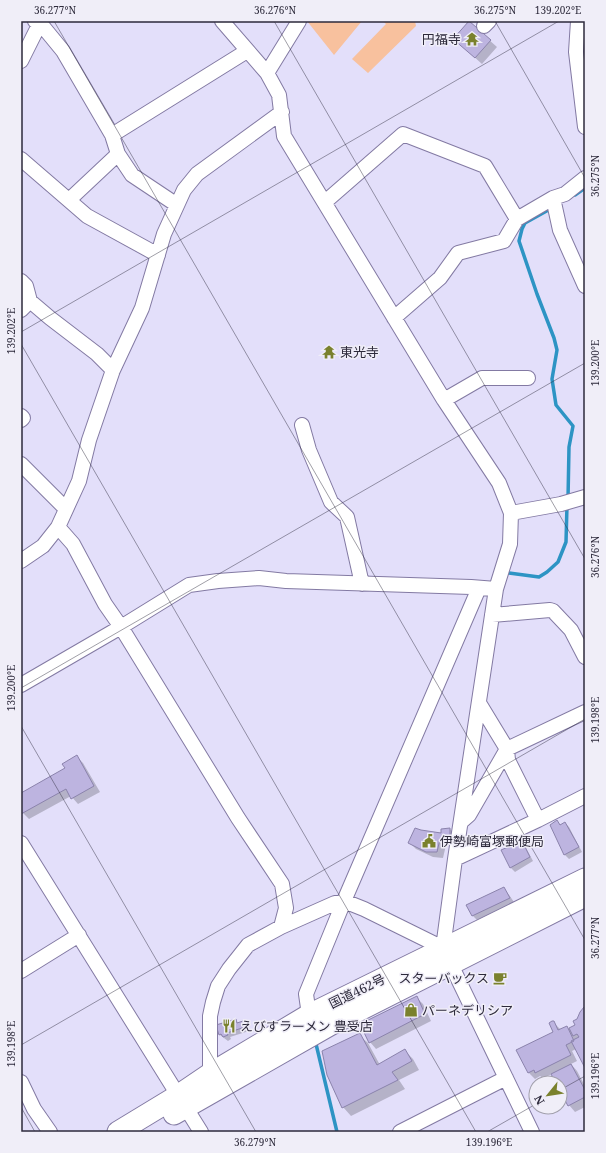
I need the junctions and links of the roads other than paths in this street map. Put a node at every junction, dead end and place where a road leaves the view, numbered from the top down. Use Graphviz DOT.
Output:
graph roads {
  1 [pos="222,21"];
  2 [pos="299,21"];
  3 [pos="578,21"];
  4 [pos="39,22"];
  5 [pos="247,51"];
  6 [pos="21,61"];
  7 [pos="267,73"];
  8 [pos="282,112"];
  9 [pos="585,127"];
  10 [pos="112,135"];
  11 [pos="118,154"];
  12 [pos="21,159"];
  13 [pos="585,178"];
  14 [pos="554,198"];
  15 [pos="69,200"];
  16 [pos="325,202"];
  17 [pos="177,205"];
  18 [pos="517,219"];
  19 [pos="158,255"];
  20 [pos="584,279"];
  21 [pos="21,281"];
  22 [pos="25,306"];
  23 [pos="394,318"];
  24 [pos="113,370"];
  25 [pos="528,378"];
  26 [pos="444,400"];
  27 [pos="21,416"];
  28 [pos="21,420"];
  29 [pos="302,425"];
  30 [pos="21,464"];
  31 [pos="585,497"];
  32 [pos="66,509"];
  33 [pos="511,513"];
  34 [pos="58,527"];
  35 [pos="21,561"];
  36 [pos="362,584"];
  37 [pos="479,588"];
  38 [pos="496,589"];
  39 [pos="492,615"];
  40 [pos="121,627"];
  41 [pos="585,657"];
  42 [pos="21,685"];
  43 [pos="479,703"];
  44 [pos="585,712"];
  45 [pos="507,749"];
  46 [pos="585,796"];
  47 [pos="538,820"];
  48 [pos="461,822"];
  49 [pos="21,843"];
  50 [pos="455,859"];
  51 [pos="585,879"];
  52 [pos="585,896"];
  53 [pos="348,902"];
  54 [pos="281,927"];
  55 [pos="79,935"];
  56 [pos="447,956"];
  57 [pos="21,972"];
  58 [pos="309,1015"];
  59 [pos="210,1074"];
  60 [pos="506,1078"];
  61 [pos="21,1082"];
  62 [pos="182,1101"];
  63 [pos="50,1132"];
  64 [pos="118,1132"];
  65 [pos="145,1132"];
  66 [pos="201,1132"];
  67 [pos="400,1132"];
  68 [pos="532,1132"];
  1 -- 5 [label="street"];
  2 -- 7 [label="street"];
  3 -- 9 [label="street"];
  4 -- 6 [label="street"];
  4 -- 10 [label="street"];
  5 -- 7 [label="street"];
  5 -- 10 [label="street"];
  7 -- 8 [label="street"];
  8 -- 16 [label="street"];
  8 -- 17 [label="street"];
  10 -- 11 [label="street"];
  11 -- 15 [label="street"];
  11 -- 17 [label="street"];
  12 -- 15 [label="street"];
  13 -- 14 [label="street"];
  14 -- 18 [label="street"];
  14 -- 20 [label="street"];
  15 -- 19 [label="street"];
  16 -- 18 [label="street"];
  16 -- 23 [label="street"];
  17 -- 19 [label="street"];
  18 -- 23 [label="street"];
  19 -- 24 [label="street"];
  21 -- 22 [label="street"];
  22 -- 24 [label="street"];
  23 -- 26 [label="street"];
  24 -- 32 [label="street"];
  25 -- 26 [label="street"];
  26 -- 33 [label="street"];
  27 -- 28 [label="street"];
  29 -- 36 [label="street"];
  30 -- 32 [label="street"];
  31 -- 33 [label="street"];
  32 -- 34 [label="street"];
  33 -- 38 [label="street"];
  34 -- 35 [label="street"];
  34 -- 40 [label="street"];
  36 -- 37 [label="street"];
  36 -- 40 [label="street"];
  37 -- 38 [label="street"];
  37 -- 53 [label="street"];
  38 -- 39 [label="street"];
  39 -- 41 [label="street"];
  39 -- 43 [label="street"];
  40 -- 42 [label="street"];
  40 -- 54 [label="street"];
  43 -- 45 [label="street"];
  43 -- 48 [label="street"];
  44 -- 45 [label="street"];
  45 -- 47 [label="street"];
  45 -- 48 [label="street"];
  46 -- 47 [label="street"];
  47 -- 50 [label="street"];
  48 -- 50 [label="street"];
  49 -- 55 [label="street"];
  50 -- 56 [label="street"];
  51 -- 56 [label="highway, 国道462号"];
  52 -- 56 [label="highway, 国道462号"];
  53 -- 54 [label="street"];
  53 -- 56 [label="street"];
  53 -- 58 [label="street"];
  54 -- 59 [label="street"];
  55 -- 57 [label="street"];
  55 -- 62 [label="street"];
  56 -- 58 [label="highway, 国道462号"];
  56 -- 60 [label="street"];
  56 -- 62 [label="highway, 国道462号"];
  58 -- 59 [label="highway, 国道462号"];
  59 -- 62 [label="highway, 国道462号"];
  60 -- 67 [label="street"];
  60 -- 68 [label="street"];
  61 -- 63 [label="street"];
  62 -- 64 [label="highway, 国道462号"];
  62 -- 65 [label="highway, 国道462号"];
  62 -- 66 [label="street"];
}
